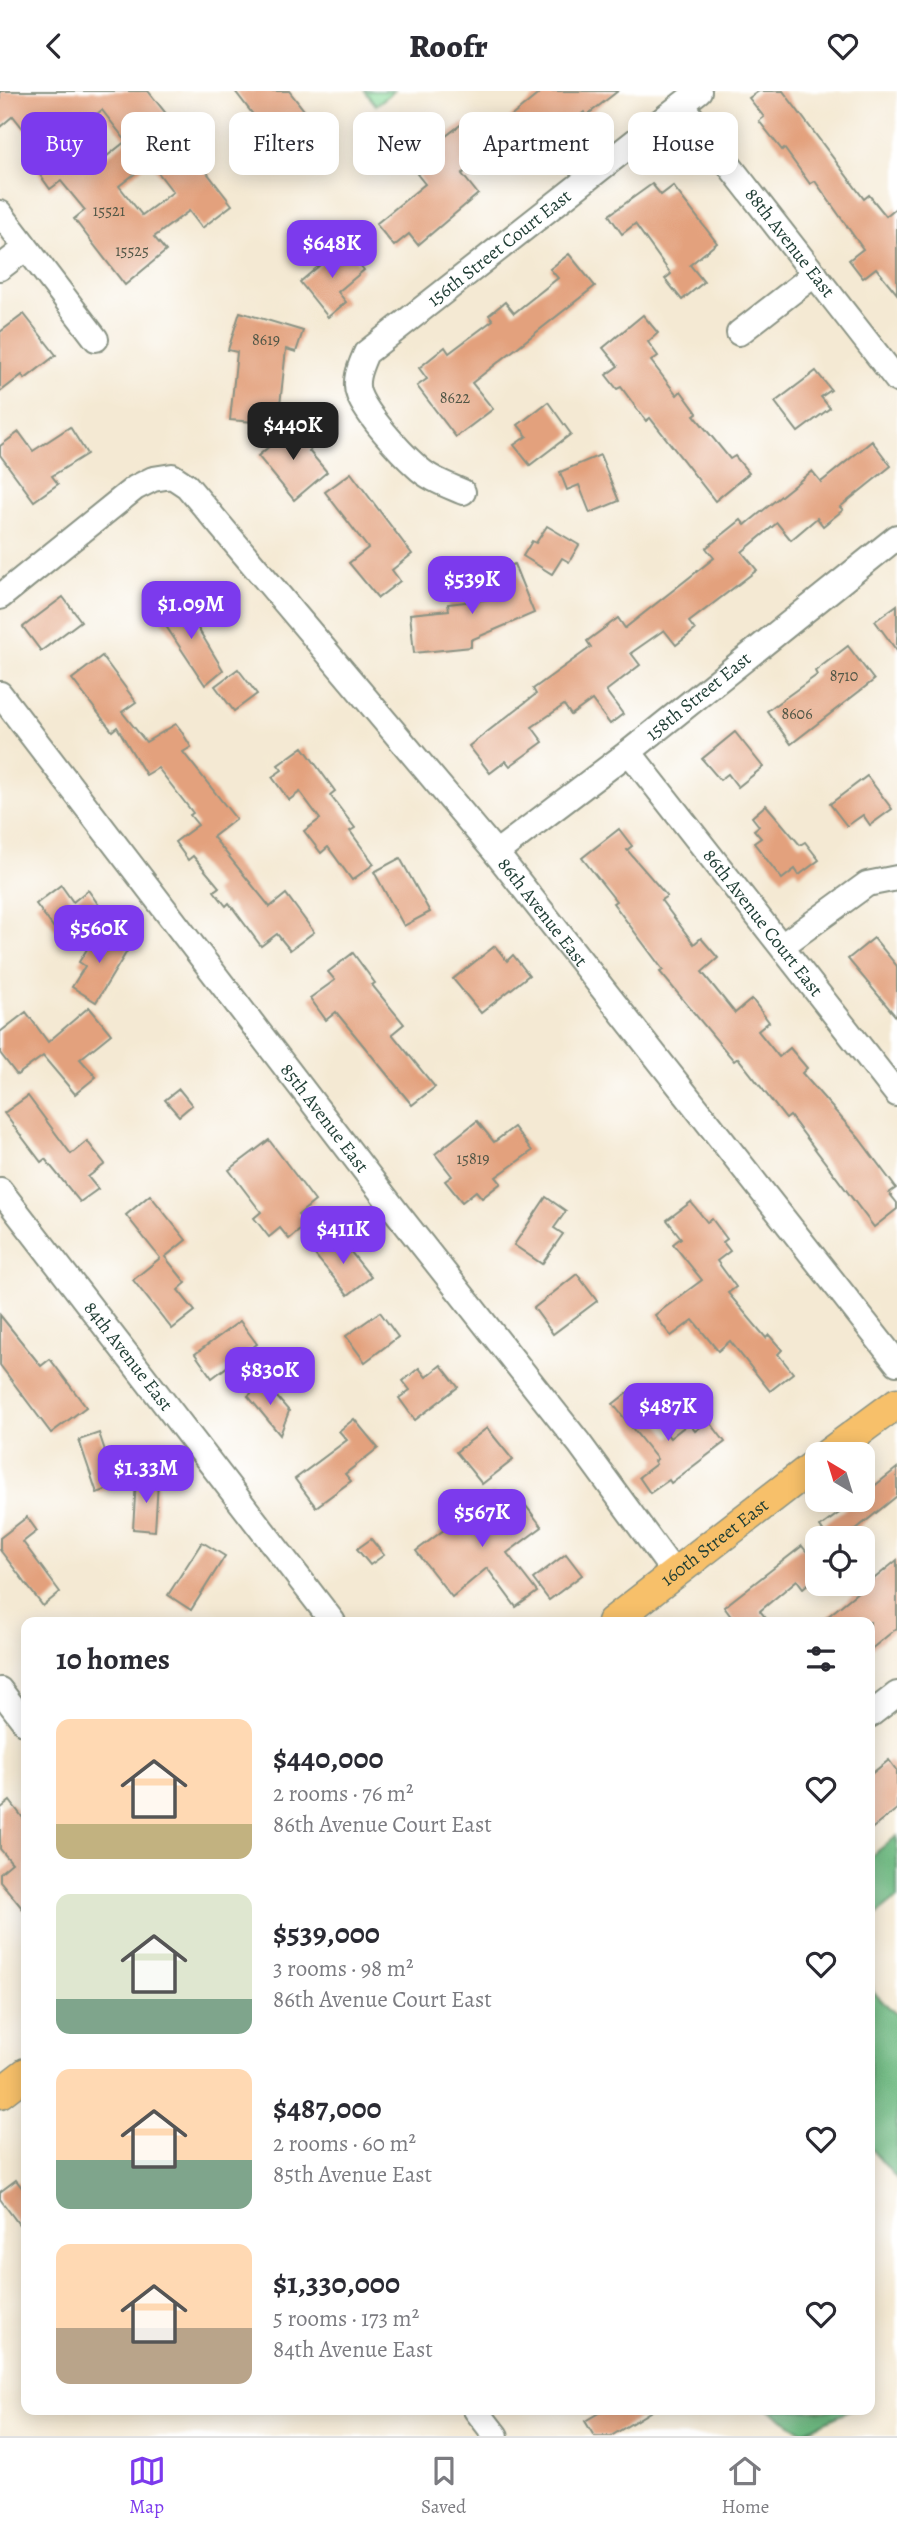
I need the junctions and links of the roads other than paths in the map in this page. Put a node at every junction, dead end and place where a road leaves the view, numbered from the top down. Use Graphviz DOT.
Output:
graph roads {
  1 [pos="690,98"];
  2 [pos="0,213"];
  3 [pos="26,248"];
  4 [pos="0,268"];
  5 [pos="815,274"];
  6 [pos="739,333"];
  7 [pos="96,339"];
  8 [pos="897,380"];
  9 [pos="463,492"];
  10 [pos="897,537"];
  11 [pos="0,597"];
  12 [pos="0,694"];
  13 [pos="629,752"];
  14 [pos="496,853"];
  15 [pos="897,878"];
  16 [pos="783,945"];
  17 [pos="897,1094"];
  18 [pos="0,1190"];
  19 [pos="897,1363"];
  20 [pos="897,1403"];
  21 [pos="844,1442"];
  22 [pos="805,1472"];
  23 [pos="675,1574"];
  24 [pos="329,1617"];
  25 [pos="619,1617"];
  26 [pos="0,1690"];
  27 [pos="897,1695"];
  28 [pos="875,1712"];
  29 [pos="21,1717"];
  30 [pos="21,2077"];
  31 [pos="0,2093"];
  32 [pos="480,2415"];
  33 [pos="496,2436"];
  1 -- 5 [label="street, 88th Avenue East"];
  1 -- 9 [label="street, 156th Street Court East"];
  2 -- 3 [label="street"];
  3 -- 4 [label="street"];
  3 -- 7 [label="street"];
  5 -- 6 [label="street"];
  5 -- 8 [label="street, 88th Avenue East"];
  10 -- 13 [label="street, 158th Street East"];
  11 -- 14 [label="street, 86th Avenue East"];
  12 -- 23 [label="street, 85th Avenue East"];
  13 -- 14 [label="street, 158th Street East"];
  13 -- 16 [label="street, 86th Avenue Court East"];
  14 -- 19 [label="street, 86th Avenue East"];
  15 -- 16 [label="street"];
  16 -- 17 [label="street, 86th Avenue Court East"];
  18 -- 24 [label="street, 84th Avenue East"];
  20 -- 21 [label="main road"];
  22 -- 23 [label="main road, 160th Street East"];
  23 -- 25 [label="main road, 160th Street East"];
  26 -- 29 [label="street"];
  27 -- 28 [label="street"];
  30 -- 31 [label="main road"];
  32 -- 33 [label="street"];
}
